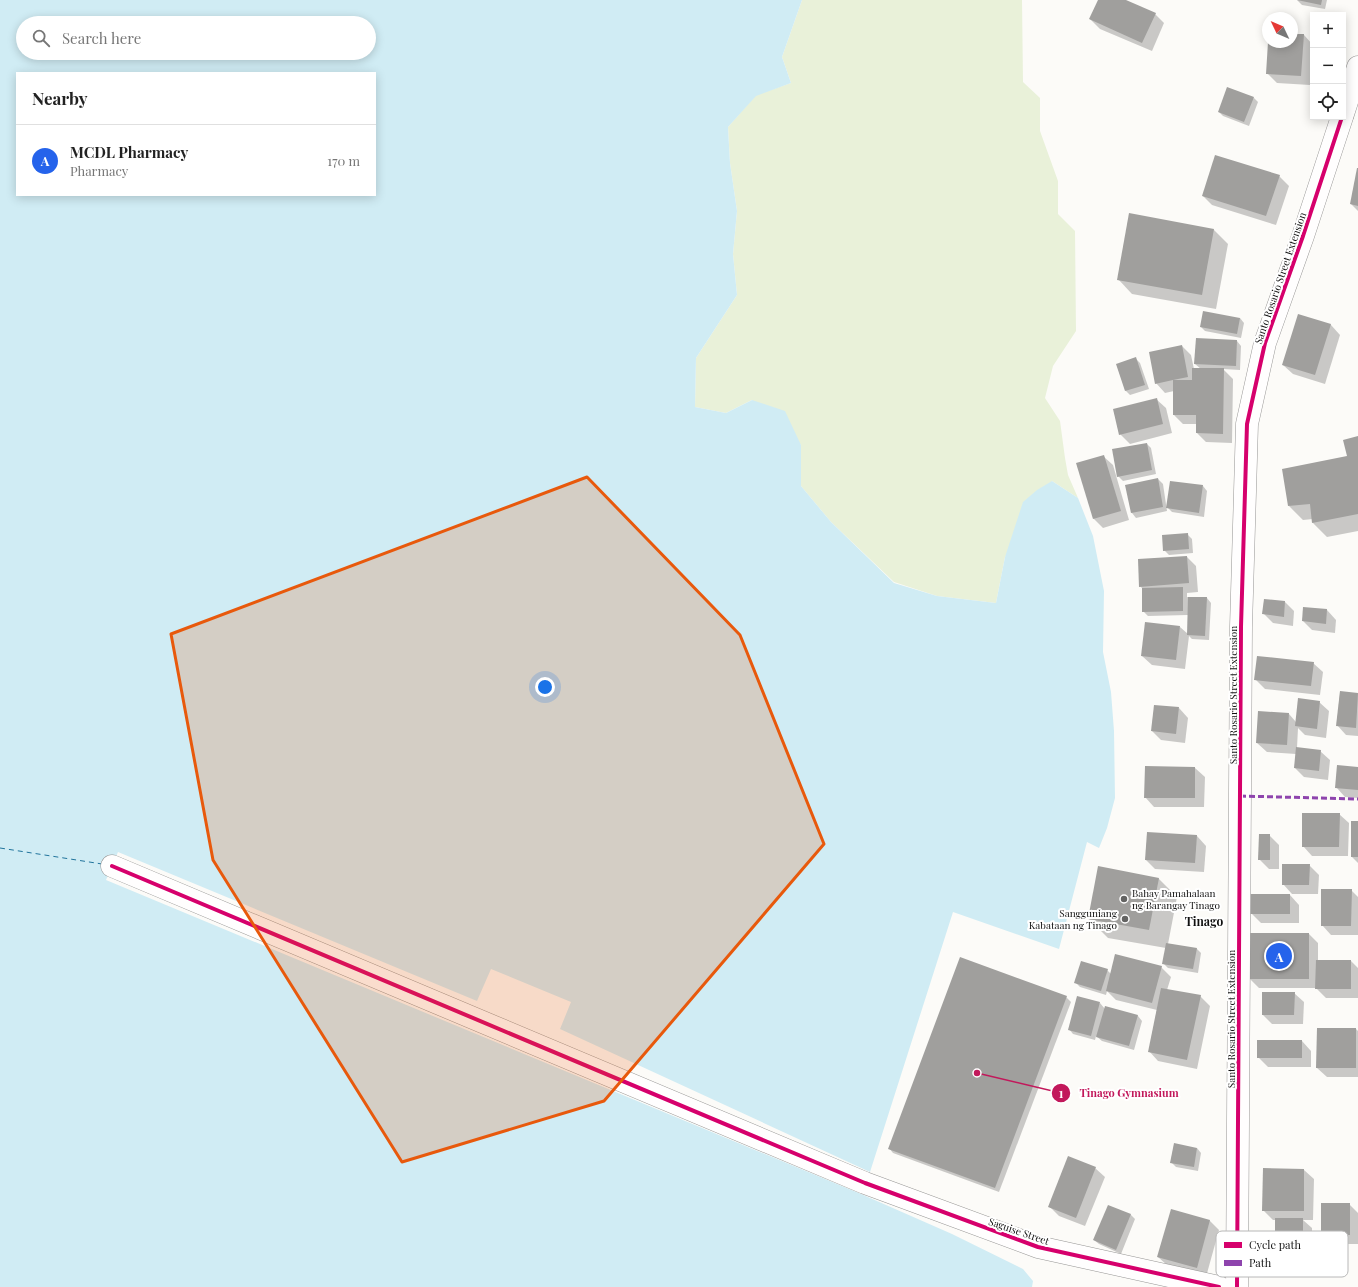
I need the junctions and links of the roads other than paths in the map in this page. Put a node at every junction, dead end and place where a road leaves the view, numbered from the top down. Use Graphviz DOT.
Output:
graph roads {
  1 [pos="1358,67"];
  2 [pos="1346,105"];
  3 [pos="1341,120"];
  4 [pos="112,866"];
  5 [pos="1237,1231"];
  6 [pos="1237,1277"];
  7 [pos="1219,1287"];
  8 [pos="1237,1287"];
  1 -- 2 [label="street"];
  3 -- 5 [label="street, Santo Rosario Street Extension"];
  4 -- 7 [label="street, Saguise Street"];
  6 -- 8 [label="street, Santo Rosario Street Extension"];
}
